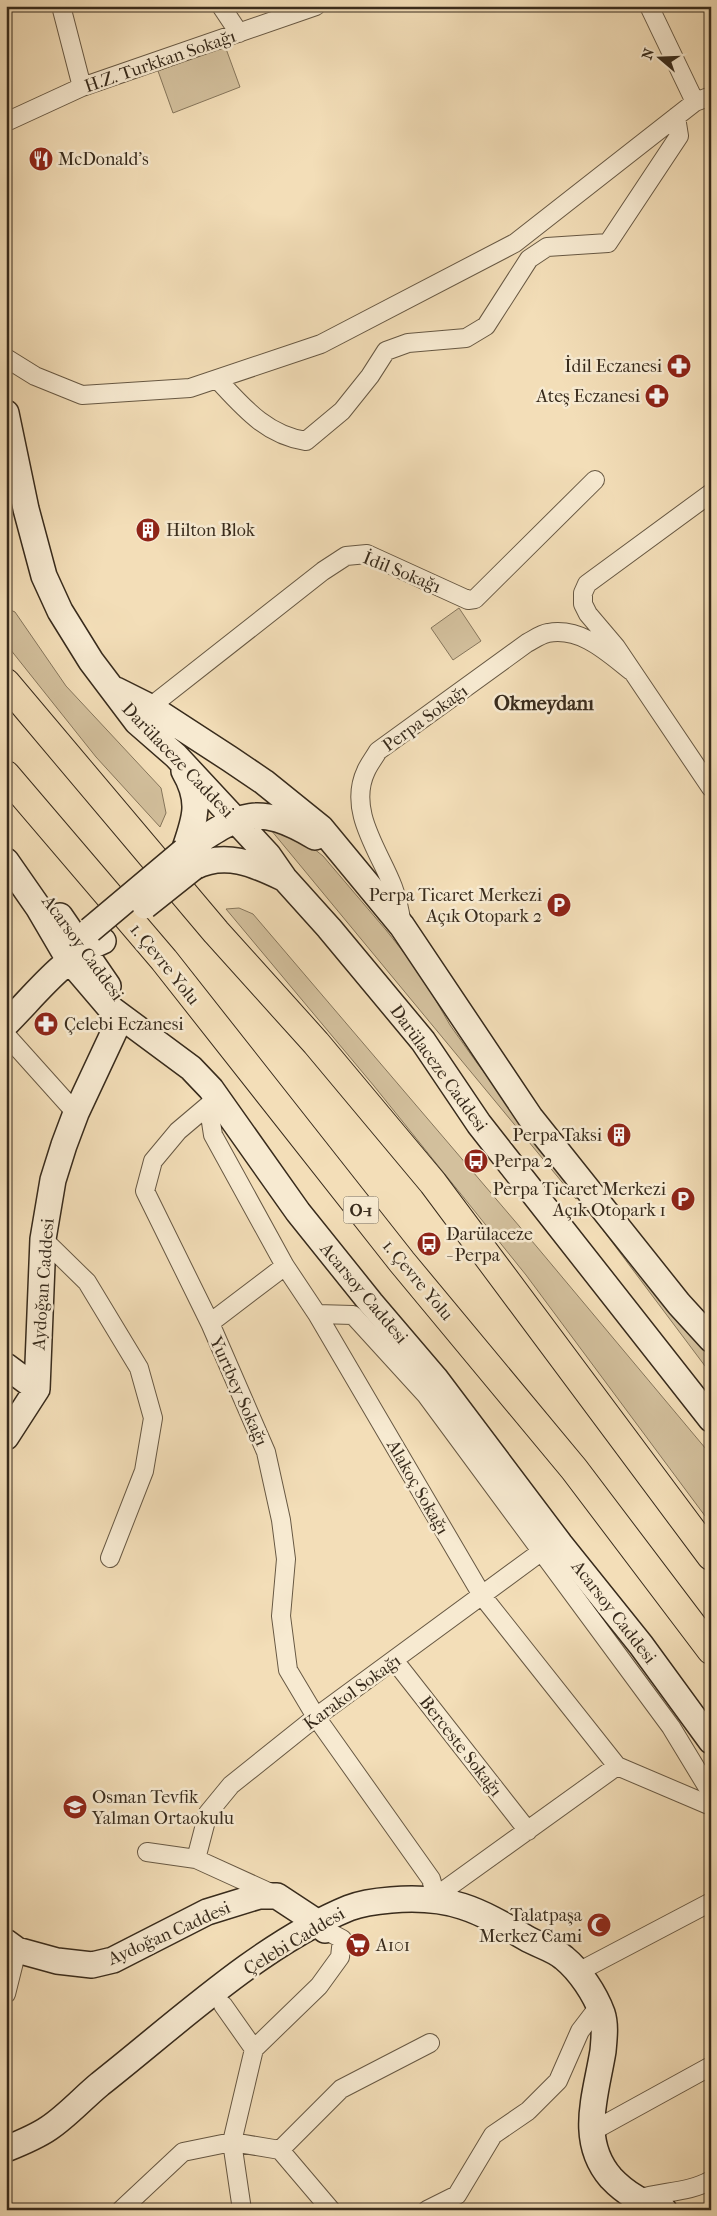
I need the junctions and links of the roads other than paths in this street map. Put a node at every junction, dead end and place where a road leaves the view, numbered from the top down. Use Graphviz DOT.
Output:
graph roads {
  1 [pos="60,6"];
  2 [pos="221,6"];
  3 [pos="316,6"];
  4 [pos="649,6"];
  5 [pos="239,33"];
  6 [pos="82,88"];
  7 [pos="703,99"];
  8 [pos="676,117"];
  9 [pos="6,122"];
  10 [pos="6,358"];
  11 [pos="217,379"];
  12 [pos="6,413"];
  13 [pos="595,480"];
  14 [pos="711,493"];
  15 [pos="631,671"];
  16 [pos="6,683"];
  17 [pos="144,715"];
  18 [pos="176,756"];
  19 [pos="6,775"];
  20 [pos="711,788"];
  21 [pos="236,820"];
  22 [pos="6,844"];
  23 [pos="340,853"];
  24 [pos="189,859"];
  25 [pos="12,871"];
  26 [pos="284,878"];
  27 [pos="402,926"];
  28 [pos="87,945"];
  29 [pos="120,1017"];
  30 [pos="6,1024"];
  31 [pos="6,1035"];
  32 [pos="222,1094"];
  33 [pos="76,1113"];
  34 [pos="43,1239"];
  35 [pos="285,1266"];
  36 [pos="317,1314"];
  37 [pos="210,1323"];
  38 [pos="706,1332"];
  39 [pos="6,1366"];
  40 [pos="685,1387"];
  41 [pos="37,1388"];
  42 [pos="711,1407"];
  43 [pos="711,1419"];
  44 [pos="6,1437"];
  45 [pos="542,1551"];
  46 [pos="711,1556"];
  47 [pos="110,1558"];
  48 [pos="483,1597"];
  49 [pos="711,1650"];
  50 [pos="394,1660"];
  51 [pos="316,1717"];
  52 [pos="711,1720"];
  53 [pos="711,1741"];
  54 [pos="617,1766"];
  55 [pos="711,1794"];
  56 [pos="711,1806"];
  57 [pos="528,1831"];
  58 [pos="147,1852"];
  59 [pos="196,1859"];
  60 [pos="276,1896"];
  61 [pos="711,1902"];
  62 [pos="431,1905"];
  63 [pos="321,1927"];
  64 [pos="12,1946"];
  65 [pos="574,1975"];
  66 [pos="6,1994"];
  67 [pos="223,2004"];
  68 [pos="597,2012"];
  69 [pos="430,2043"];
  70 [pos="254,2049"];
  71 [pos="711,2066"];
  72 [pos="587,2134"];
  73 [pos="232,2142"];
  74 [pos="6,2149"];
  75 [pos="280,2150"];
  76 [pos="6,2165"];
  77 [pos="711,2180"];
  78 [pos="634,2205"];
  79 [pos="121,2210"];
  80 [pos="242,2210"];
  81 [pos="331,2210"];
  82 [pos="427,2210"];
  83 [pos="664,2210"];
  1 -- 6 [label="street"];
  2 -- 5 [label="street"];
  3 -- 5 [label="street, H.Z. Turkkan Sokağı"];
  4 -- 7 [label="street"];
  5 -- 6 [label="street, H.Z. Turkkan Sokağı"];
  6 -- 9 [label="street, H.Z. Turkkan Sokağı"];
  7 -- 8 [label="street"];
  8 -- 11 [label="street"];
  8 -- 11 [label="street"];
  10 -- 11 [label="street"];
  12 -- 17 [label="main road, Darülaceze Caddesi"];
  13 -- 17 [label="street, İdil Sokağı"];
  14 -- 15 [label="street"];
  15 -- 20 [label="street"];
  15 -- 27 [label="street, Perpa Sokağı"];
  16 -- 46 [label="highway"];
  17 -- 18 [label="main road, Darülaceze Caddesi"];
  17 -- 23 [label="main road, Darülaceze Caddesi"];
  18 -- 21 [label="main road, Darülaceze Caddesi"];
  18 -- 24 [label="main road"];
  19 -- 49 [label="highway, 1. Çevre Yolu / O-1"];
  21 -- 23 [label="main road"];
  21 -- 24 [label="main road"];
  21 -- 26 [label="main road, Darülaceze Caddesi"];
  22 -- 25 [label="main road, Acarsoy Caddesi"];
  23 -- 27 [label="main road, Darülaceze Caddesi"];
  24 -- 26 [label="main road"];
  24 -- 28 [label="main road, bridge"];
  25 -- 28 [label="main road, Acarsoy Caddesi"];
  26 -- 40 [label="main road, Darülaceze Caddesi"];
  27 -- 38 [label="main road, Darülaceze Caddesi"];
  28 -- 29 [label="main road, Acarsoy Caddesi"];
  28 -- 30 [label="main road"];
  28 -- 32 [label="main road, Acarsoy Caddesi"];
  29 -- 32 [label="main road, Acarsoy Caddesi"];
  29 -- 33 [label="main road, Aydoğan Caddesi"];
  31 -- 33 [label="street"];
  32 -- 35 [label="street, Alakoç Sokağı"];
  32 -- 37 [label="street, Yurtbey Sokağı"];
  32 -- 52 [label="main road, Acarsoy Caddesi"];
  32 -- 53 [label="main road, Acarsoy Caddesi"];
  33 -- 34 [label="main road, Aydoğan Caddesi"];
  34 -- 41 [label="main road, Aydoğan Caddesi"];
  34 -- 47 [label="street"];
  35 -- 36 [label="street, Alakoç Sokağı"];
  35 -- 37 [label="street"];
  36 -- 45 [label="street"];
  36 -- 48 [label="street, Alakoç Sokağı"];
  37 -- 51 [label="street, Yurtbey Sokağı"];
  39 -- 41 [label="main road"];
  40 -- 42 [label="main road"];
  40 -- 43 [label="main road, Darülaceze Caddesi"];
  41 -- 44 [label="main road"];
  45 -- 48 [label="street, Karakol Sokağı"];
  45 -- 55 [label="street"];
  48 -- 50 [label="street, Karakol Sokağı"];
  48 -- 54 [label="street, Alakoç Sokağı"];
  50 -- 51 [label="street, Karakol Sokağı"];
  50 -- 57 [label="street, Berceste Sokağı"];
  51 -- 59 [label="street, Karakol Sokağı"];
  51 -- 62 [label="street, Yurtbey Sokağı"];
  54 -- 56 [label="street, Alakoç Sokağı"];
  54 -- 57 [label="street"];
  57 -- 62 [label="street"];
  58 -- 59 [label="street"];
  59 -- 60 [label="street"];
  60 -- 63 [label="main road"];
  60 -- 64 [label="main road, Aydoğan Caddesi"];
  61 -- 65 [label="street"];
  62 -- 63 [label="main road, Çelebi Caddesi"];
  62 -- 65 [label="main road, Çelebi Caddesi"];
  63 -- 67 [label="main road, Çelebi Caddesi"];
  63 -- 70 [label="street"];
  63 -- 74 [label="main road, Çelebi Caddesi"];
  64 -- 66 [label="street"];
  65 -- 68 [label="main road, Çelebi Caddesi"];
  67 -- 70 [label="street"];
  67 -- 76 [label="main road, Çelebi Caddesi"];
  68 -- 72 [label="main road, Çelebi Caddesi"];
  68 -- 82 [label="street"];
  69 -- 75 [label="street"];
  70 -- 73 [label="street"];
  71 -- 72 [label="street"];
  72 -- 78 [label="main road, Çelebi Caddesi"];
  73 -- 75 [label="street"];
  73 -- 79 [label="street"];
  73 -- 80 [label="street"];
  75 -- 81 [label="street"];
  77 -- 78 [label="street"];
  78 -- 83 [label="main road, Çelebi Caddesi"];
}
